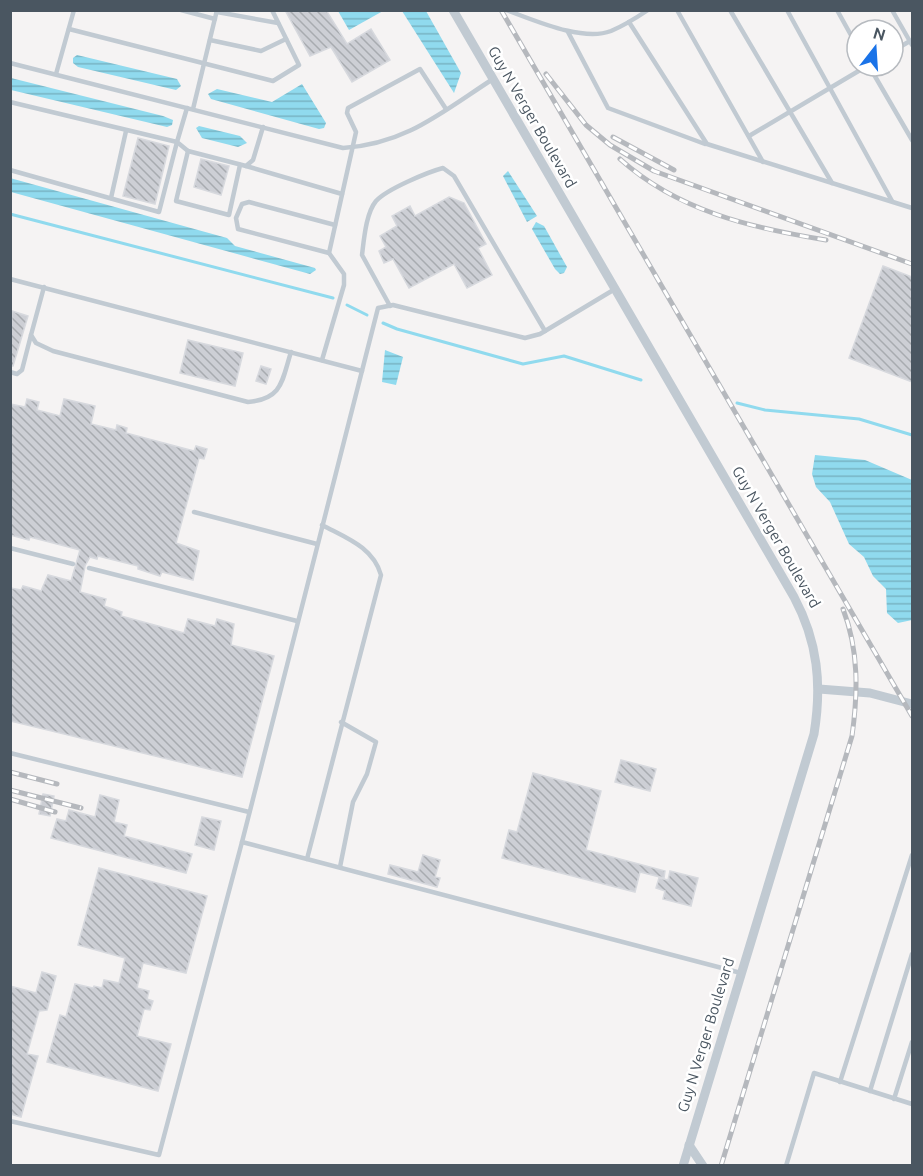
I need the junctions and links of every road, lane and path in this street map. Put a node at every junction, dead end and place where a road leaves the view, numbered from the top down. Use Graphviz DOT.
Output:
graph roads {
  1 [pos="74,10"];
  2 [pos="181,10"];
  3 [pos="272,10"];
  4 [pos="453,10"];
  5 [pos="506,10"];
  6 [pos="648,10"];
  7 [pos="677,10"];
  8 [pos="730,10"];
  9 [pos="787,10"];
  10 [pos="837,10"];
  11 [pos="892,10"];
  12 [pos="217,11"];
  13 [pos="215,20"];
  14 [pos="629,22"];
  15 [pos="278,23"];
  16 [pos="845,24"];
  17 [pos="69,29"];
  18 [pos="568,32"];
  19 [pos="286,39"];
  20 [pos="210,40"];
  21 [pos="912,42"];
  22 [pos="10,63"];
  23 [pos="204,64"];
  24 [pos="56,74"];
  25 [pos="848,78"];
  26 [pos="875,78"];
  27 [pos="493,79"];
  28 [pos="831,88"];
  29 [pos="10,102"];
  30 [pos="187,108"];
  31 [pos="193,109"];
  32 [pos="446,109"];
  33 [pos="791,111"];
  34 [pos="263,127"];
  35 [pos="126,131"];
  36 [pos="749,136"];
  37 [pos="912,140"];
  38 [pos="177,142"];
  39 [pos="706,144"];
  40 [pos="352,147"];
  41 [pos="188,151"];
  42 [pos="763,162"];
  43 [pos="240,165"];
  44 [pos="246,166"];
  45 [pos="10,170"];
  46 [pos="832,183"];
  47 [pos="342,194"];
  48 [pos="111,198"];
  49 [pos="892,201"];
  50 [pos="912,208"];
  51 [pos="335,225"];
  52 [pos="329,253"];
  53 [pos="10,279"];
  54 [pos="44,287"];
  55 [pos="615,289"];
  56 [pos="390,306"];
  57 [pos="545,331"];
  58 [pos="31,335"];
  59 [pos="291,352"];
  60 [pos="322,360"];
  61 [pos="362,371"];
  62 [pos="10,372"];
  63 [pos="194,512"];
  64 [pos="322,525"];
  65 [pos="317,544"];
  66 [pos="10,548"];
  67 [pos="73,564"];
  68 [pos="88,568"];
  69 [pos="297,621"];
  70 [pos="819,689"];
  71 [pos="912,704"];
  72 [pos="341,722"];
  73 [pos="10,753"];
  74 [pos="249,812"];
  75 [pos="242,842"];
  76 [pos="912,855"];
  77 [pos="307,859"];
  78 [pos="340,867"];
  79 [pos="912,954"];
  80 [pos="741,973"];
  81 [pos="912,1042"];
  82 [pos="840,1082"];
  83 [pos="870,1091"];
  84 [pos="894,1099"];
  85 [pos="912,1104"];
  86 [pos="10,1121"];
  87 [pos="689,1145"];
  88 [pos="683,1166"];
  89 [pos="703,1166"];
  90 [pos="786,1166"];
  1 -- 17 [label="lane"];
  2 -- 13 [label="lane"];
  3 -- 15 [label="lane"];
  4 -- 27 [label="street, Guy N Verger Boulevard"];
  5 -- 18 [label="lane"];
  6 -- 14 [label="lane"];
  7 -- 36 [label="lane"];
  8 -- 33 [label="lane"];
  9 -- 28 [label="lane"];
  10 -- 16 [label="lane"];
  11 -- 21 [label="lane"];
  12 -- 13 [label="lane"];
  12 -- 15 [label="lane"];
  13 -- 20 [label="lane"];
  14 -- 18 [label="lane"];
  14 -- 39 [label="lane"];
  15 -- 19 [label="lane"];
  17 -- 23 [label="lane"];
  17 -- 24 [label="lane"];
  18 -- 39 [label="lane"];
  19 -- 20 [label="lane"];
  19 -- 23 [label="lane"];
  20 -- 23 [label="lane"];
  22 -- 24 [label="lane"];
  23 -- 31 [label="lane"];
  24 -- 30 [label="lane"];
  25 -- 28 [label="lane"];
  26 -- 37 [label="lane"];
  27 -- 32 [label="lane"];
  27 -- 55 [label="street, Guy N Verger Boulevard"];
  28 -- 33 [label="lane"];
  28 -- 49 [label="lane"];
  29 -- 35 [label="lane"];
  30 -- 31 [label="lane"];
  30 -- 38 [label="lane"];
  31 -- 34 [label="lane"];
  32 -- 40 [label="lane"];
  32 -- 40 [label="lane"];
  33 -- 36 [label="lane"];
  33 -- 46 [label="lane"];
  34 -- 40 [label="lane"];
  34 -- 44 [label="lane"];
  35 -- 38 [label="lane"];
  35 -- 48 [label="lane"];
  36 -- 42 [label="lane"];
  38 -- 41 [label="lane"];
  38 -- 48 [label="lane"];
  39 -- 42 [label="lane"];
  40 -- 47 [label="lane"];
  41 -- 43 [label="lane"];
  41 -- 43 [label="lane"];
  42 -- 46 [label="lane"];
  43 -- 44 [label="lane"];
  44 -- 47 [label="lane"];
  45 -- 48 [label="lane"];
  46 -- 49 [label="lane"];
  47 -- 51 [label="lane"];
  49 -- 50 [label="lane"];
  51 -- 52 [label="lane"];
  51 -- 52 [label="lane"];
  52 -- 60 [label="lane"];
  53 -- 54 [label="lane"];
  54 -- 58 [label="lane"];
  54 -- 59 [label="lane"];
  55 -- 57 [label="lane"];
  55 -- 70 [label="street, Guy N Verger Boulevard"];
  56 -- 57 [label="lane"];
  56 -- 57 [label="lane"];
  56 -- 61 [label="lane"];
  58 -- 59 [label="lane"];
  58 -- 62 [label="lane"];
  59 -- 60 [label="lane"];
  60 -- 61 [label="lane"];
  61 -- 64 [label="lane"];
  63 -- 65 [label="lane"];
  64 -- 65 [label="lane"];
  64 -- 72 [label="lane"];
  65 -- 69 [label="lane"];
  66 -- 67 [label="lane"];
  68 -- 69 [label="lane"];
  69 -- 74 [label="lane"];
  70 -- 71 [label="street"];
  70 -- 80 [label="street, Guy N Verger Boulevard"];
  72 -- 77 [label="lane"];
  72 -- 78 [label="lane"];
  73 -- 74 [label="lane"];
  74 -- 75 [label="lane"];
  75 -- 77 [label="lane"];
  75 -- 86 [label="lane"];
  76 -- 82 [label="lane"];
  77 -- 78 [label="lane"];
  78 -- 80 [label="lane"];
  79 -- 83 [label="lane"];
  80 -- 87 [label="street, Guy N Verger Boulevard"];
  81 -- 84 [label="lane"];
  82 -- 83 [label="lane"];
  82 -- 90 [label="lane"];
  83 -- 84 [label="lane"];
  84 -- 85 [label="lane"];
  87 -- 88 [label="street, Guy N Verger Boulevard"];
  87 -- 89 [label="street"];
}
